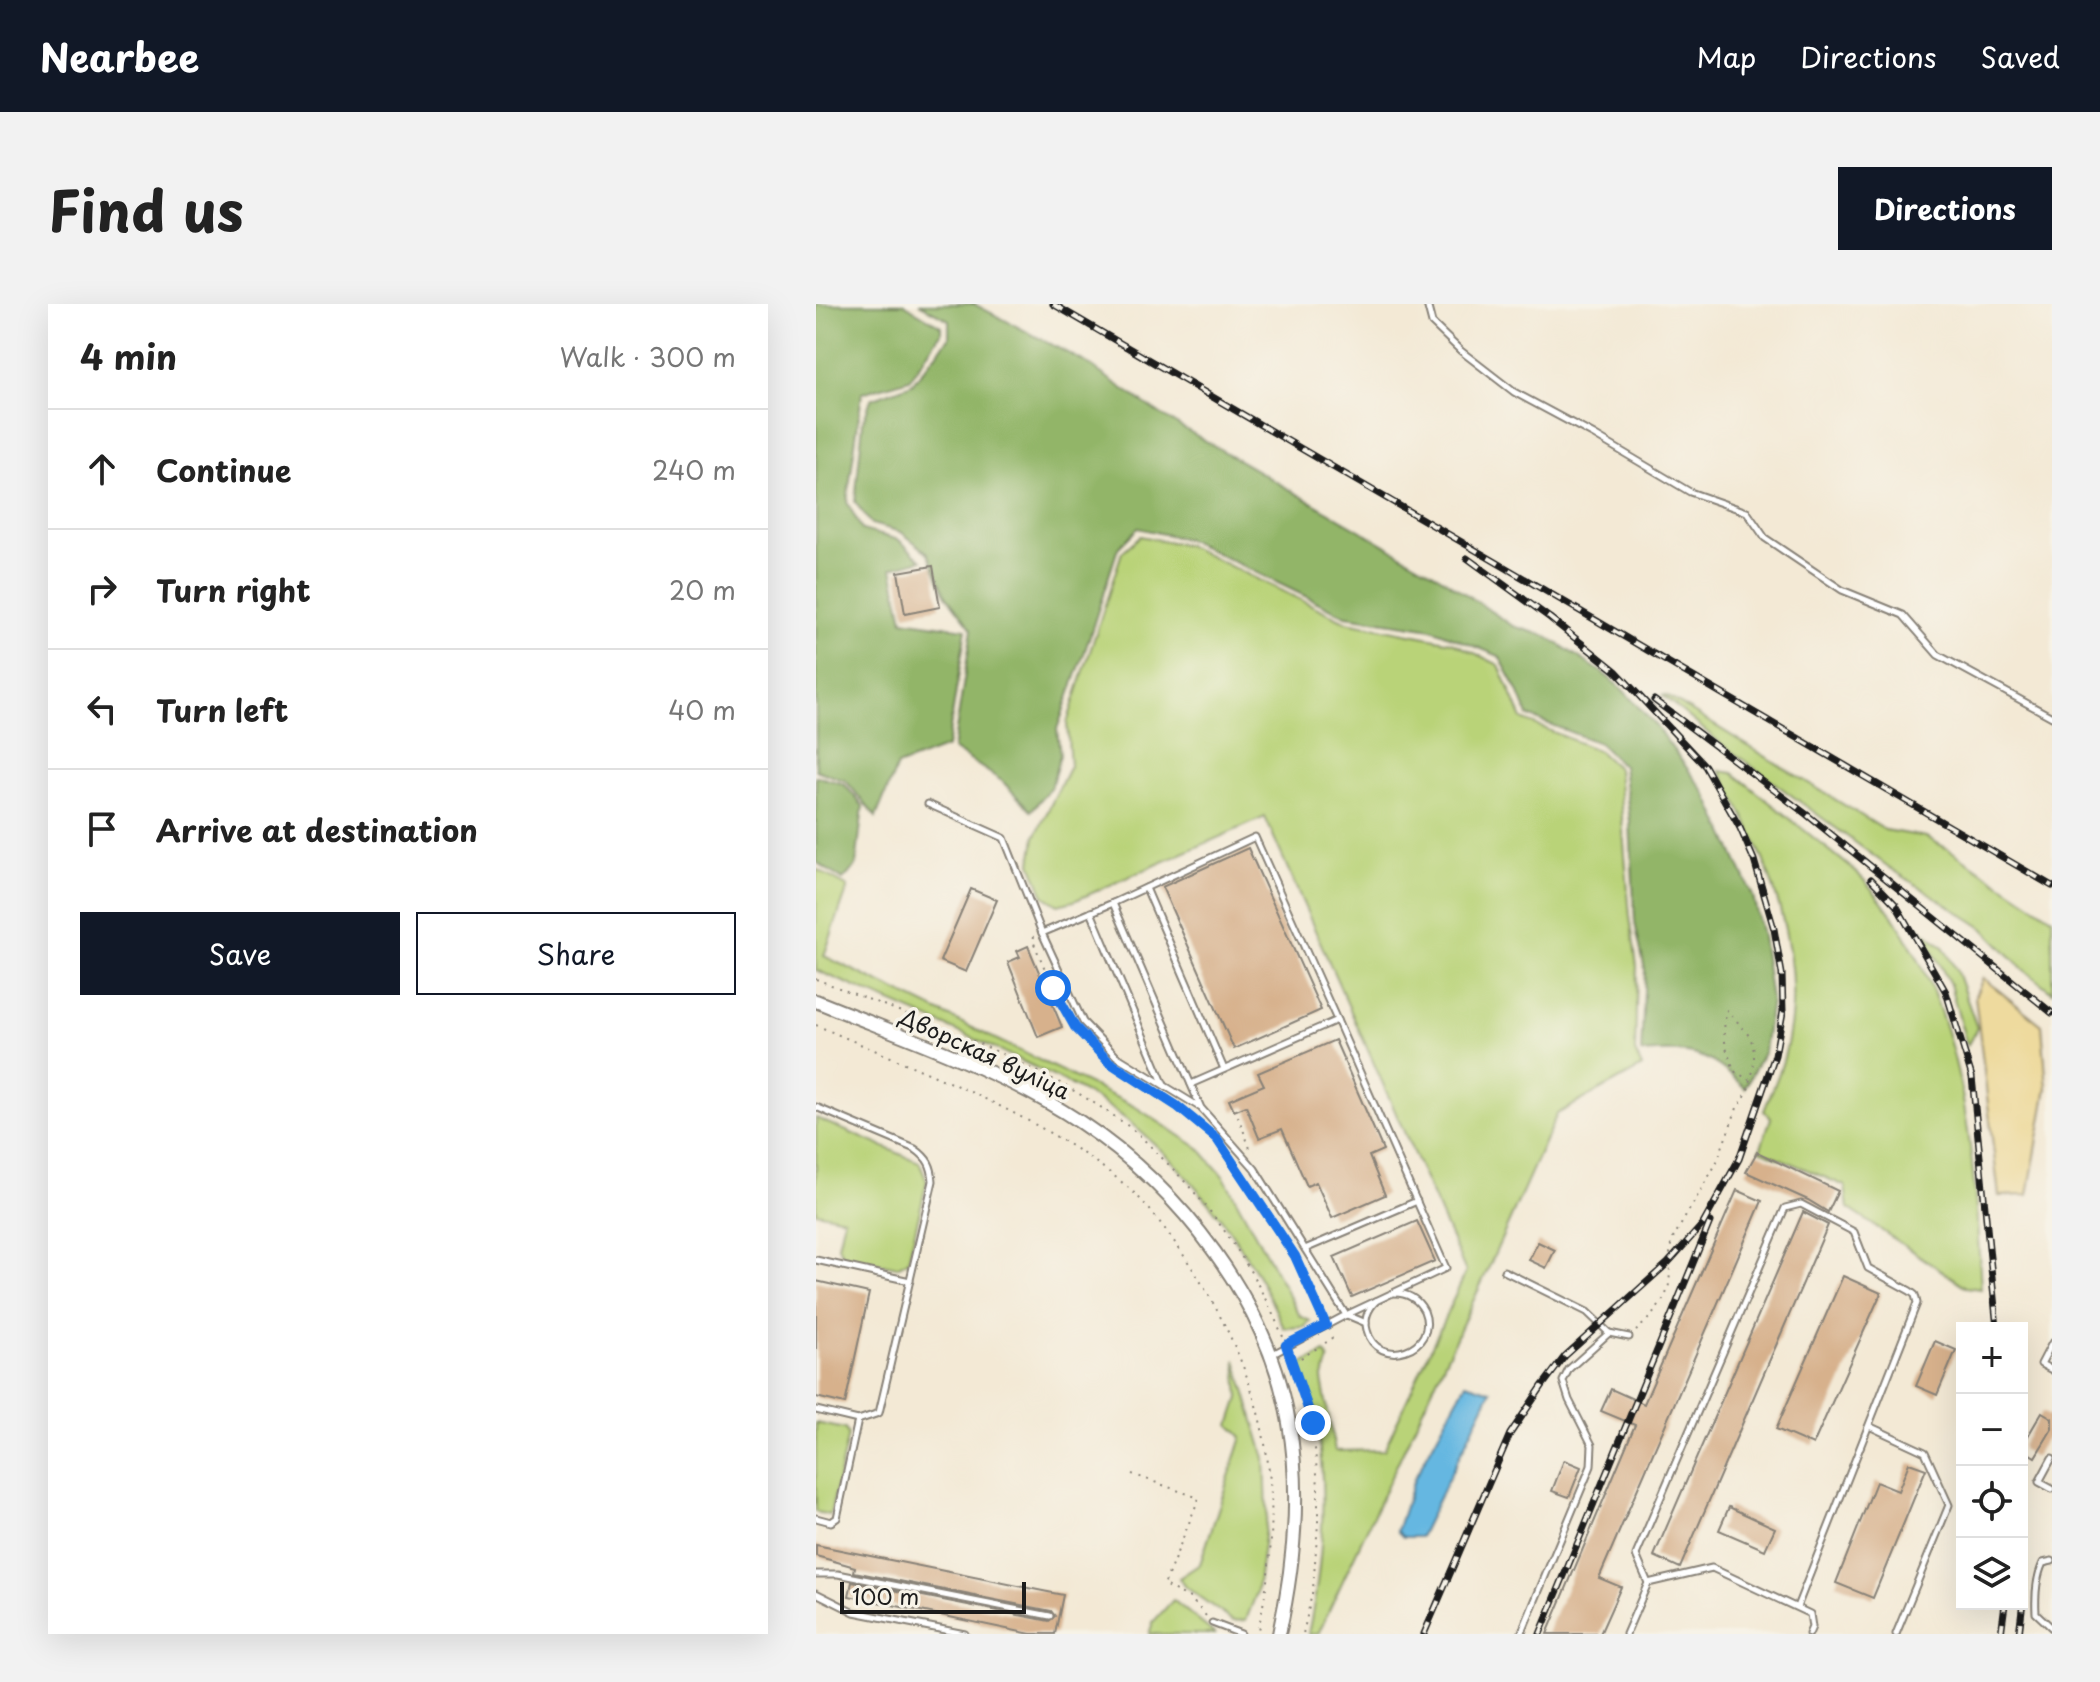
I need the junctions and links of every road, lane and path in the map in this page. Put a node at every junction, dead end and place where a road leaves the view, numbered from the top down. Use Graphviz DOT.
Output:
graph roads {
  1 [pos="1427,304"];
  2 [pos="2052,717"];
  3 [pos="928,804"];
  4 [pos="1146,888"];
  5 [pos="1113,903"];
  6 [pos="1091,912"];
  7 [pos="1042,933"];
  8 [pos="816,979"];
  9 [pos="816,1001"];
  10 [pos="1337,1020"];
  11 [pos="816,1025"];
  12 [pos="1075,1027"];
  13 [pos="1224,1069"];
  14 [pos="1750,1079"];
  15 [pos="1191,1084"];
  16 [pos="1164,1085"];
  17 [pos="1155,1091"];
  18 [pos="816,1107"];
  19 [pos="1201,1108"];
  20 [pos="1238,1116"];
  21 [pos="1217,1139"];
  22 [pos="1224,1149"];
  23 [pos="1242,1154"];
  24 [pos="1417,1201"];
  25 [pos="1305,1249"];
  26 [pos="816,1260"];
  27 [pos="1504,1271"];
  28 [pos="910,1281"];
  29 [pos="1388,1294"];
  30 [pos="1379,1298"];
  31 [pos="1346,1315"];
  32 [pos="1366,1323"];
  33 [pos="1326,1325"];
  34 [pos="1609,1333"];
  35 [pos="1629,1337"];
  36 [pos="1325,1343"];
  37 [pos="2052,1343"];
  38 [pos="1286,1345"];
  39 [pos="1319,1347"];
  40 [pos="1270,1356"];
  41 [pos="1293,1362"];
  42 [pos="2052,1370"];
  43 [pos="816,1410"];
  44 [pos="858,1420"];
  45 [pos="1869,1426"];
  46 [pos="2052,1458"];
  47 [pos="1132,1474"];
  48 [pos="2052,1489"];
  49 [pos="816,1518"];
  50 [pos="2052,1561"];
  51 [pos="816,1574"];
  52 [pos="1648,1583"];
  53 [pos="816,1593"];
  54 [pos="1797,1607"];
  55 [pos="1050,1616"];
  56 [pos="1212,1623"];
  57 [pos="2052,1627"];
  58 [pos="965,1634"];
  59 [pos="1241,1634"];
  60 [pos="1257,1634"];
  61 [pos="1279,1634"];
  62 [pos="1303,1634"];
  63 [pos="1521,1634"];
  64 [pos="1626,1634"];
  65 [pos="1809,1634"];
  66 [pos="1896,1634"];
  1 -- 2 [label="lane"];
  3 -- 7 [label="lane"];
  4 -- 5 [label="lane"];
  4 -- 10 [label="lane"];
  4 -- 13 [label="lane"];
  5 -- 6 [label="lane"];
  5 -- 15 [label="lane"];
  6 -- 7 [label="lane"];
  6 -- 16 [label="lane"];
  7 -- 12 [label="path"];
  7 -- 16 [label="lane"];
  8 -- 38 [label="path"];
  9 -- 40 [label="street, Дворская вуліца"];
  10 -- 13 [label="lane"];
  10 -- 24 [label="lane"];
  11 -- 60 [label="path"];
  13 -- 15 [label="lane"];
  14 -- 14 [label="path"];
  14 -- 35 [label="path"];
  15 -- 19 [label="lane"];
  16 -- 19 [label="lane"];
  17 -- 21 [label="path"];
  18 -- 28 [label="lane"];
  19 -- 23 [label="lane"];
  20 -- 23 [label="path"];
  22 -- 33 [label="path"];
  23 -- 25 [label="lane"];
  24 -- 25 [label="lane"];
  24 -- 29 [label="lane"];
  25 -- 31 [label="lane"];
  26 -- 28 [label="lane"];
  27 -- 34 [label="lane"];
  28 -- 44 [label="lane"];
  29 -- 30 [label="lane"];
  29 -- 32 [label="lane"];
  30 -- 31 [label="lane"];
  30 -- 32 [label="lane"];
  31 -- 32 [label="lane"];
  31 -- 33 [label="lane"];
  33 -- 36 [label="path"];
  33 -- 38 [label="lane"];
  34 -- 35 [label="lane"];
  34 -- 63 [label="lane"];
  37 -- 42 [label="lane"];
  38 -- 40 [label="lane"];
  38 -- 41 [label="path"];
  39 -- 41 [label="path"];
  40 -- 61 [label="street, Дворская вуліца"];
  41 -- 62 [label="path"];
  43 -- 44 [label="lane"];
  44 -- 49 [label="lane"];
  45 -- 52 [label="lane"];
  45 -- 54 [label="lane"];
  45 -- 66 [label="lane"];
  46 -- 48 [label="lane"];
  47 -- 56 [label="path"];
  50 -- 57 [label="lane"];
  51 -- 55 [label="lane"];
  52 -- 54 [label="lane"];
  52 -- 64 [label="lane"];
  53 -- 58 [label="lane"];
  54 -- 65 [label="lane"];
  56 -- 59 [label="lane"];
}
